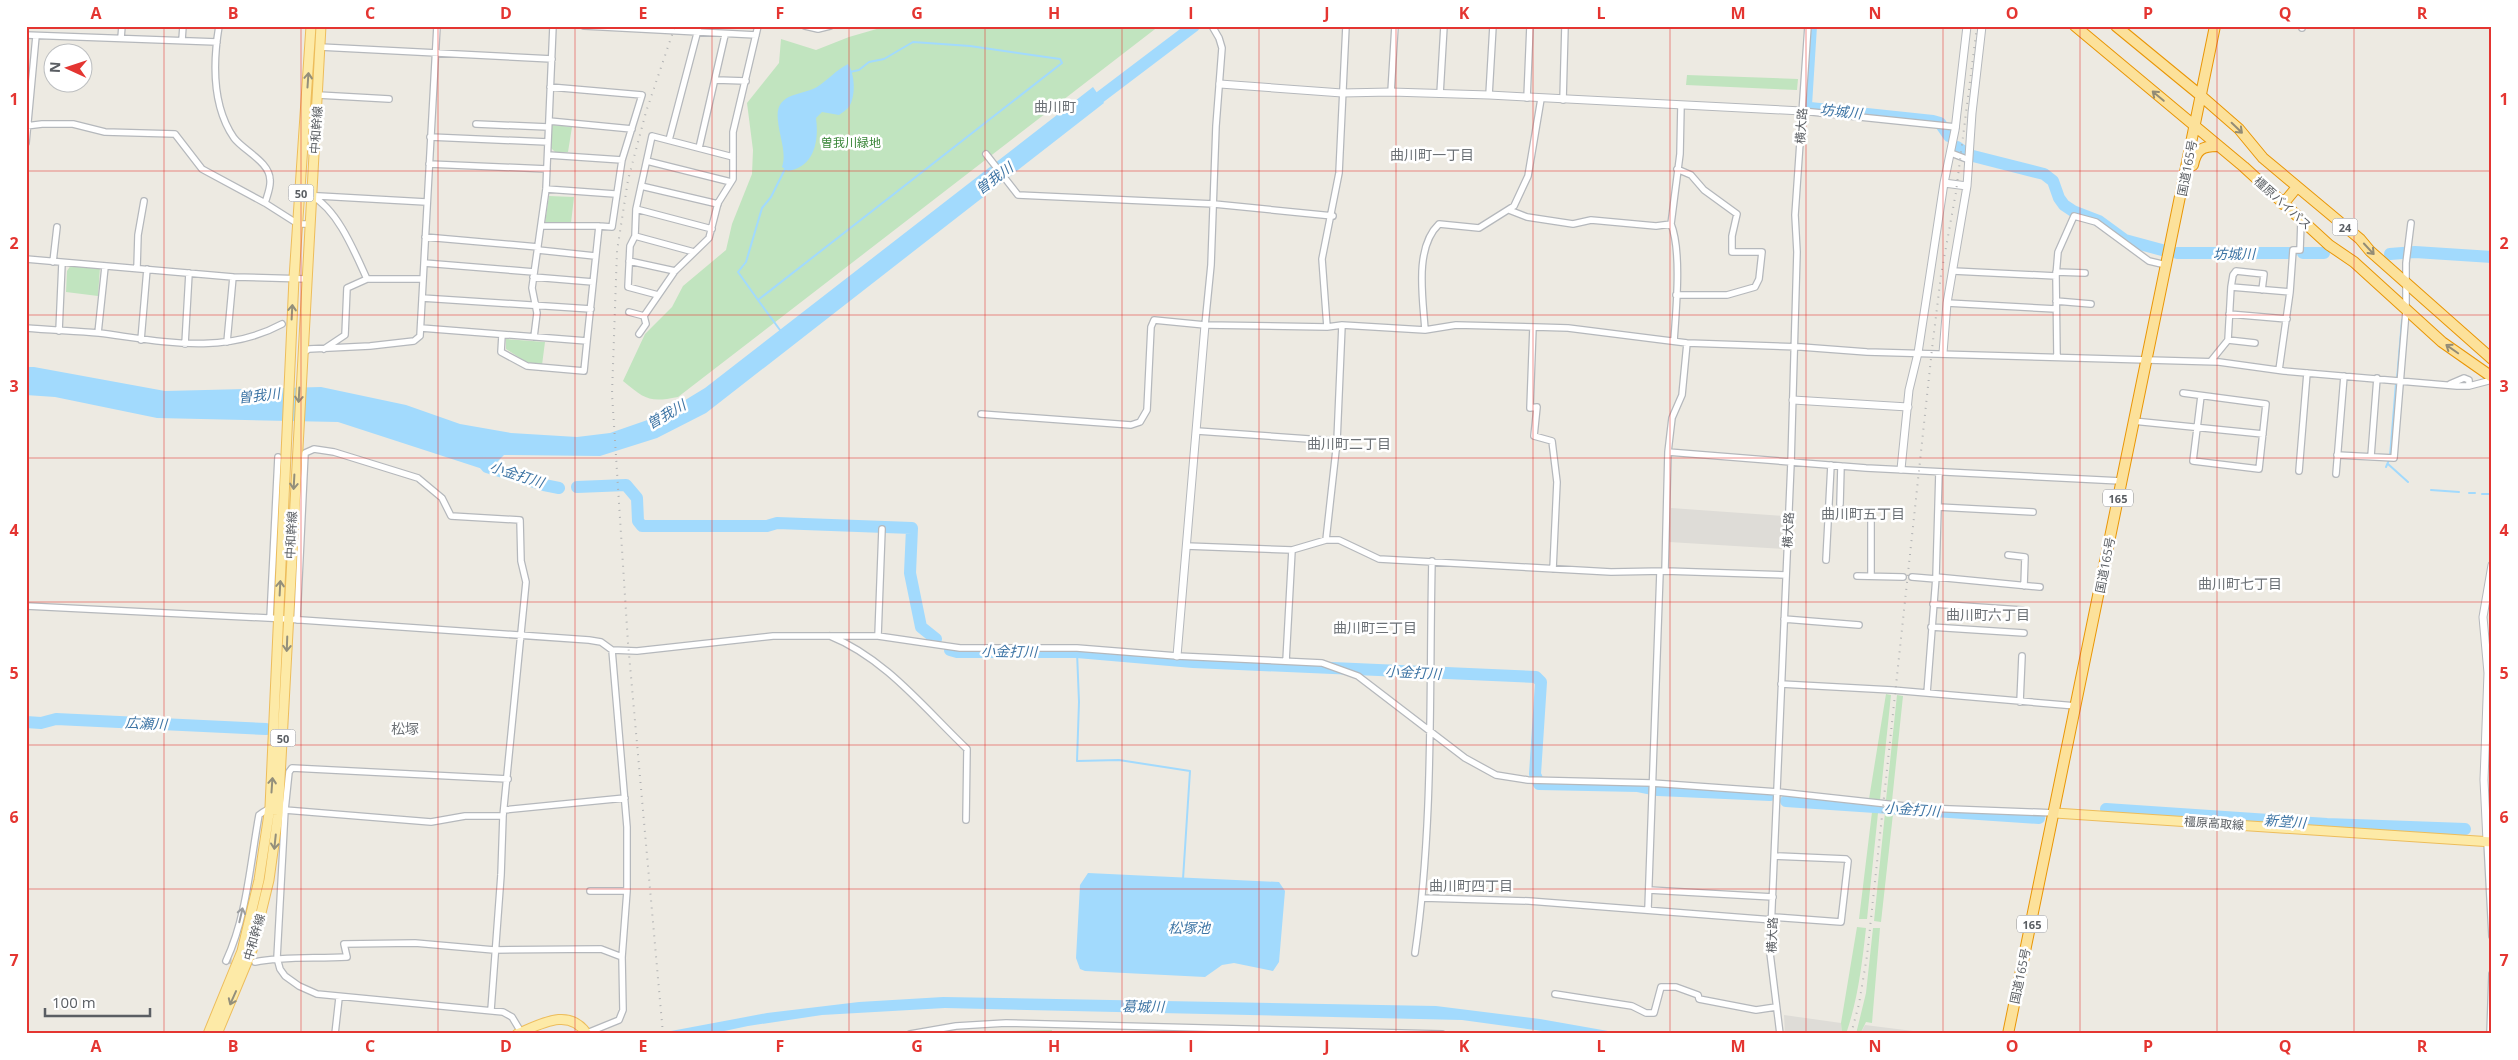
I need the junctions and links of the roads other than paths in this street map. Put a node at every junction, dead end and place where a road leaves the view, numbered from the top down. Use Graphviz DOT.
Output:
graph roads {
  1 [pos="122,26"];
  2 [pos="183,26"];
  3 [pos="219,26"];
  4 [pos="311,26"];
  5 [pos="321,26"];
  6 [pos="437,26"];
  7 [pos="553,26"];
  8 [pos="584,26"];
  9 [pos="699,26"];
  10 [pos="758,26"];
  11 [pos="805,26"];
  12 [pos="830,26"];
  13 [pos="1212,26"];
  14 [pos="1346,26"];
  15 [pos="1395,26"];
  16 [pos="1444,26"];
  17 [pos="1493,26"];
  18 [pos="1530,26"];
  19 [pos="1565,26"];
  20 [pos="1808,26"];
  21 [pos="1967,26"];
  22 [pos="1982,26"];
  23 [pos="2075,26"];
  24 [pos="2116,26"];
  25 [pos="2215,26"];
  26 [pos="696,33"];
  27 [pos="26,35"];
  28 [pos="725,35"];
  29 [pos="756,35"];
  30 [pos="36,36"];
  31 [pos="121,38"];
  32 [pos="182,40"];
  33 [pos="217,42"];
  34 [pos="320,47"];
  35 [pos="435,52"];
  36 [pos="552,59"];
  37 [pos="716,80"];
  38 [pos="746,82"];
  39 [pos="1220,84"];
  40 [pos="550,87"];
  41 [pos="1391,92"];
  42 [pos="1342,93"];
  43 [pos="1440,94"];
  44 [pos="318,95"];
  45 [pos="1489,95"];
  46 [pos="2200,95"];
  47 [pos="389,98"];
  48 [pos="1527,98"];
  49 [pos="1541,99"];
  50 [pos="1562,100"];
  51 [pos="1682,105"];
  52 [pos="1802,111"];
  53 [pos="476,124"];
  54 [pos="548,124"];
  55 [pos="27,126"];
  56 [pos="1955,127"];
  57 [pos="2195,127"];
  58 [pos="632,129"];
  59 [pos="430,137"];
  60 [pos="668,140"];
  61 [pos="548,142"];
  62 [pos="26,143"];
  63 [pos="2217,146"];
  64 [pos="699,148"];
  65 [pos="1951,153"];
  66 [pos="986,154"];
  67 [pos="548,155"];
  68 [pos="733,157"];
  69 [pos="622,160"];
  70 [pos="1969,160"];
  71 [pos="647,161"];
  72 [pos="429,164"];
  73 [pos="547,169"];
  74 [pos="1677,169"];
  75 [pos="731,182"];
  76 [pos="1944,183"];
  77 [pos="2184,183"];
  78 [pos="642,186"];
  79 [pos="1967,186"];
  80 [pos="2297,187"];
  81 [pos="546,189"];
  82 [pos="615,194"];
  83 [pos="300,196"];
  84 [pos="312,196"];
  85 [pos="144,201"];
  86 [pos="426,202"];
  87 [pos="265,203"];
  88 [pos="718,204"];
  89 [pos="1214,204"];
  90 [pos="2284,204"];
  91 [pos="636,209"];
  92 [pos="1509,210"];
  93 [pos="1333,216"];
  94 [pos="2301,220"];
  95 [pos="2411,222"];
  96 [pos="298,224"];
  97 [pos="310,224"];
  98 [pos="1671,224"];
  99 [pos="541,226"];
  100 [pos="599,226"];
  101 [pos="57,227"];
  102 [pos="712,229"];
  103 [pos="635,236"];
  104 [pos="425,237"];
  105 [pos="538,248"];
  106 [pos="694,252"];
  107 [pos="595,256"];
  108 [pos="26,259"];
  109 [pos="629,261"];
  110 [pos="53,262"];
  111 [pos="62,263"];
  112 [pos="424,263"];
  113 [pos="2166,264"];
  114 [pos="105,266"];
  115 [pos="137,268"];
  116 [pos="147,269"];
  117 [pos="675,271"];
  118 [pos="1952,271"];
  119 [pos="189,273"];
  120 [pos="533,274"];
  121 [pos="2056,274"];
  122 [pos="2085,274"];
  123 [pos="233,277"];
  124 [pos="294,278"];
  125 [pos="306,279"];
  126 [pos="367,279"];
  127 [pos="423,279"];
  128 [pos="2405,281"];
  129 [pos="593,282"];
  130 [pos="2231,287"];
  131 [pos="2262,290"];
  132 [pos="2290,292"];
  133 [pos="658,294"];
  134 [pos="1676,295"];
  135 [pos="422,298"];
  136 [pos="2056,301"];
  137 [pos="1947,303"];
  138 [pos="2090,304"];
  139 [pos="535,305"];
  140 [pos="590,309"];
  141 [pos="2056,309"];
  142 [pos="2406,311"];
  143 [pos="629,312"];
  144 [pos="2229,314"];
  145 [pos="644,316"];
  146 [pos="2287,318"];
  147 [pos="282,324"];
  148 [pos="1205,325"];
  149 [pos="1342,325"];
  150 [pos="1327,327"];
  151 [pos="1533,327"];
  152 [pos="26,328"];
  153 [pos="421,328"];
  154 [pos="1425,330"];
  155 [pos="59,331"];
  156 [pos="98,333"];
  157 [pos="639,334"];
  158 [pos="502,335"];
  159 [pos="534,337"];
  160 [pos="141,340"];
  161 [pos="2228,340"];
  162 [pos="1674,341"];
  163 [pos="228,342"];
  164 [pos="587,342"];
  165 [pos="1687,342"];
  166 [pos="2255,343"];
  167 [pos="185,344"];
  168 [pos="1794,348"];
  169 [pos="324,349"];
  170 [pos="1918,353"];
  171 [pos="1943,353"];
  172 [pos="301,355"];
  173 [pos="2057,356"];
  174 [pos="2492,358"];
  175 [pos="2147,360"];
  176 [pos="2210,362"];
  177 [pos="2278,370"];
  178 [pos="2306,373"];
  179 [pos="2344,376"];
  180 [pos="2377,378"];
  181 [pos="2492,379"];
  182 [pos="2401,380"];
  183 [pos="2183,393"];
  184 [pos="2201,396"];
  185 [pos="1793,400"];
  186 [pos="1908,407"];
  187 [pos="981,414"];
  188 [pos="2133,421"];
  189 [pos="2197,426"];
  190 [pos="1197,431"];
  191 [pos="2263,434"];
  192 [pos="1337,441"];
  193 [pos="1668,452"];
  194 [pos="2337,455"];
  195 [pos="2371,456"];
  196 [pos="278,457"];
  197 [pos="1791,463"];
  198 [pos="1831,465"];
  199 [pos="1841,466"];
  200 [pos="1901,468"];
  201 [pos="2299,471"];
  202 [pos="1939,472"];
  203 [pos="2336,474"];
  204 [pos="2121,481"];
  205 [pos="1840,504"];
  206 [pos="1938,507"];
  207 [pos="2034,512"];
  208 [pos="1871,522"];
  209 [pos="882,529"];
  210 [pos="1326,540"];
  211 [pos="1186,546"];
  212 [pos="1292,550"];
  213 [pos="2008,555"];
  214 [pos="1826,560"];
  215 [pos="1432,561"];
  216 [pos="2492,565"];
  217 [pos="1553,569"];
  218 [pos="1663,571"];
  219 [pos="1786,575"];
  220 [pos="1857,576"];
  221 [pos="1871,576"];
  222 [pos="1902,577"];
  223 [pos="1912,578"];
  224 [pos="1936,578"];
  225 [pos="2024,586"];
  226 [pos="2040,587"];
  227 [pos="1933,604"];
  228 [pos="26,606"];
  229 [pos="2022,610"];
  230 [pos="278,618"];
  231 [pos="1784,619"];
  232 [pos="297,620"];
  233 [pos="1859,625"];
  234 [pos="1931,627"];
  235 [pos="2024,633"];
  236 [pos="520,635"];
  237 [pos="826,635"];
  238 [pos="878,636"];
  239 [pos="612,650"];
  240 [pos="1177,656"];
  241 [pos="2022,656"];
  242 [pos="1286,661"];
  243 [pos="1781,684"];
  244 [pos="1927,693"];
  245 [pos="2020,702"];
  246 [pos="2076,706"];
  247 [pos="1431,731"];
  248 [pos="282,762"];
  249 [pos="292,768"];
  250 [pos="508,779"];
  251 [pos="1652,782"];
  252 [pos="1778,792"];
  253 [pos="625,798"];
  254 [pos="278,808"];
  255 [pos="503,813"];
  256 [pos="2055,813"];
  257 [pos="966,820"];
  258 [pos="2489,842"];
  259 [pos="1775,856"];
  260 [pos="590,890"];
  261 [pos="1649,890"];
  262 [pos="627,891"];
  263 [pos="1773,897"];
  264 [pos="1423,898"];
  265 [pos="1648,910"];
  266 [pos="1773,918"];
  267 [pos="2492,936"];
  268 [pos="494,950"];
  269 [pos="1415,953"];
  270 [pos="622,957"];
  271 [pos="277,958"];
  272 [pos="226,961"];
  273 [pos="254,962"];
  274 [pos="2492,974"];
  275 [pos="1555,994"];
  276 [pos="339,998"];
  277 [pos="1776,1007"];
  278 [pos="491,1010"];
  279 [pos="1356,1032"];
  280 [pos="519,1033"];
  281 [pos="587,1033"];
  282 [pos="208,1034"];
  283 [pos="217,1034"];
  284 [pos="335,1034"];
  285 [pos="910,1034"];
  286 [pos="1442,1034"];
  287 [pos="1780,1034"];
  288 [pos="2008,1034"];
  289 [pos="2490,1034"];
  1 -- 31 [label="street"];
  2 -- 32 [label="street"];
  3 -- 33 [label="street"];
  83 -- 4 [label="main road, 中和幹線 / 50, one-way"];
  5 -- 34 [label="main road, 中和幹線 / 50"];
  6 -- 35 [label="street"];
  7 -- 36 [label="street"];
  8 -- 26 [label="street"];
  9 -- 26 [label="street"];
  10 -- 29 [label="street"];
  11 -- 12 [label="street"];
  13 -- 39 [label="street"];
  14 -- 42 [label="street"];
  15 -- 41 [label="street"];
  16 -- 43 [label="street"];
  17 -- 45 [label="street"];
  18 -- 48 [label="street"];
  19 -- 50 [label="street"];
  20 -- 52 [label="street, 横大路"];
  21 -- 56 [label="street"];
  22 -- 70 [label="street"];
  57 -- 23 [label="highway, 橿原バイパス / 24, one-way"];
  24 -- 46 [label="highway, 橿原バイパス / 24"];
  25 -- 46 [label="highway, 国道165号"];
  26 -- 28 [label="street"];
  26 -- 60 [label="street"];
  27 -- 30 [label="street"];
  28 -- 29 [label="street"];
  28 -- 37 [label="street"];
  29 -- 38 [label="street"];
  30 -- 31 [label="street"];
  30 -- 55 [label="street"];
  31 -- 32 [label="street"];
  32 -- 33 [label="street"];
  33 -- 87 [label="street"];
  34 -- 35 [label="street"];
  34 -- 44 [label="main road, 中和幹線 / 50"];
  35 -- 36 [label="street"];
  35 -- 59 [label="street"];
  36 -- 40 [label="street"];
  37 -- 38 [label="street"];
  37 -- 64 [label="street"];
  38 -- 68 [label="street"];
  39 -- 42 [label="street"];
  39 -- 89 [label="street"];
  40 -- 54 [label="street"];
  40 -- 58 [label="street"];
  41 -- 42 [label="street"];
  41 -- 43 [label="street"];
  42 -- 93 [label="street"];
  43 -- 45 [label="street"];
  44 -- 47 [label="street"];
  44 -- 84 [label="main road, 中和幹線 / 50"];
  45 -- 48 [label="street"];
  46 -- 57 [label="highway, 国道165号 / 165"];
  46 -- 80 [label="highway, 橿原バイパス / 24, one-way"];
  48 -- 49 [label="street"];
  49 -- 50 [label="street"];
  49 -- 92 [label="street"];
  50 -- 51 [label="street"];
  51 -- 52 [label="street"];
  51 -- 74 [label="street"];
  52 -- 56 [label="street"];
  52 -- 168 [label="street, 横大路"];
  53 -- 54 [label="street"];
  54 -- 58 [label="street"];
  54 -- 61 [label="street"];
  55 -- 62 [label="street"];
  55 -- 87 [label="street"];
  56 -- 65 [label="street"];
  57 -- 63 [label="highway, 橿原バイパス / 24"];
  57 -- 77 [label="highway, 国道165号 / 165"];
  58 -- 69 [label="street"];
  59 -- 61 [label="street"];
  59 -- 72 [label="street"];
  60 -- 64 [label="street"];
  60 -- 71 [label="street"];
  61 -- 67 [label="street"];
  63 -- 77 [label="highway"];
  63 -- 90 [label="highway, 橿原バイパス / 24"];
  64 -- 68 [label="street"];
  65 -- 70 [label="street"];
  65 -- 76 [label="street"];
  66 -- 89 [label="street"];
  67 -- 69 [label="street"];
  67 -- 73 [label="street"];
  68 -- 75 [label="street"];
  69 -- 82 [label="street"];
  70 -- 79 [label="street"];
  71 -- 75 [label="street"];
  71 -- 78 [label="street"];
  72 -- 73 [label="street"];
  72 -- 86 [label="street"];
  73 -- 81 [label="street"];
  74 -- 98 [label="street"];
  74 -- 134 [label="street"];
  75 -- 88 [label="street"];
  76 -- 79 [label="street"];
  76 -- 170 [label="street"];
  77 -- 113 [label="highway, 国道165号 / 165"];
  78 -- 88 [label="street"];
  78 -- 91 [label="street"];
  79 -- 118 [label="street"];
  80 -- 90 [label="highway"];
  80 -- 128 [label="highway, 橿原バイパス / 24, one-way"];
  81 -- 82 [label="street"];
  81 -- 99 [label="street"];
  82 -- 100 [label="street"];
  83 -- 84 [label="street"];
  83 -- 96 [label="main road, 中和幹線 / 50"];
  84 -- 86 [label="street"];
  84 -- 97 [label="main road, 中和幹線 / 50"];
  84 -- 126 [label="street"];
  85 -- 115 [label="street"];
  86 -- 104 [label="street"];
  87 -- 96 [label="street"];
  88 -- 102 [label="street"];
  89 -- 93 [label="street"];
  89 -- 148 [label="street"];
  90 -- 94 [label="highway, 橿原バイパス / 24"];
  91 -- 102 [label="street"];
  91 -- 103 [label="street"];
  92 -- 98 [label="street"];
  92 -- 154 [label="street"];
  93 -- 150 [label="street"];
  94 -- 132 [label="street"];
  94 -- 142 [label="highway, 橿原バイパス / 24"];
  95 -- 128 [label="street"];
  96 -- 97 [label="street"];
  96 -- 124 [label="main road, 中和幹線 / 50"];
  97 -- 125 [label="main road, 中和幹線 / 50"];
  98 -- 134 [label="street"];
  99 -- 100 [label="street"];
  99 -- 105 [label="street"];
  100 -- 107 [label="street"];
  101 -- 110 [label="street"];
  102 -- 106 [label="street"];
  103 -- 106 [label="street"];
  103 -- 109 [label="street"];
  104 -- 105 [label="street"];
  104 -- 112 [label="street"];
  105 -- 107 [label="street"];
  105 -- 120 [label="street"];
  106 -- 117 [label="street"];
  107 -- 129 [label="street"];
  108 -- 110 [label="street"];
  109 -- 117 [label="street"];
  109 -- 133 [label="street"];
  110 -- 111 [label="street"];
  111 -- 114 [label="street"];
  111 -- 155 [label="street"];
  112 -- 120 [label="street"];
  112 -- 127 [label="street"];
  113 -- 121 [label="street"];
  113 -- 175 [label="highway, 国道165号 / 165"];
  114 -- 115 [label="street"];
  114 -- 156 [label="street"];
  115 -- 116 [label="street"];
  116 -- 119 [label="street"];
  116 -- 160 [label="street"];
  117 -- 133 [label="street"];
  118 -- 121 [label="street"];
  118 -- 137 [label="street"];
  119 -- 123 [label="street"];
  119 -- 167 [label="street"];
  120 -- 129 [label="street"];
  120 -- 139 [label="street"];
  121 -- 122 [label="street"];
  121 -- 136 [label="street"];
  123 -- 124 [label="street"];
  123 -- 163 [label="street"];
  124 -- 125 [label="street"];
  230 -- 124 [label="main road, 中和幹線 / 50, one-way"];
  125 -- 172 [label="main road, 中和幹線 / 50"];
  126 -- 127 [label="street"];
  126 -- 169 [label="street"];
  127 -- 135 [label="street"];
  128 -- 142 [label="street"];
  128 -- 174 [label="highway, 橿原バイパス / 24"];
  129 -- 140 [label="street"];
  130 -- 131 [label="street"];
  130 -- 131 [label="street"];
  130 -- 144 [label="street"];
  131 -- 132 [label="street"];
  132 -- 146 [label="street"];
  133 -- 145 [label="street"];
  134 -- 162 [label="street"];
  135 -- 139 [label="street"];
  135 -- 153 [label="street"];
  136 -- 138 [label="street"];
  136 -- 141 [label="street"];
  137 -- 141 [label="street"];
  137 -- 171 [label="street"];
  139 -- 140 [label="street"];
  139 -- 159 [label="street"];
  140 -- 164 [label="street"];
  141 -- 173 [label="street"];
  181 -- 142 [label="highway, 橿原バイパス / 24, one-way"];
  142 -- 182 [label="street"];
  143 -- 145 [label="street"];
  144 -- 146 [label="street"];
  144 -- 161 [label="street"];
  145 -- 157 [label="street"];
  146 -- 177 [label="street"];
  147 -- 163 [label="street"];
  148 -- 150 [label="street"];
  148 -- 187 [label="street"];
  148 -- 190 [label="street"];
  149 -- 150 [label="street"];
  149 -- 154 [label="street"];
  149 -- 192 [label="street"];
  151 -- 154 [label="street"];
  151 -- 162 [label="street"];
  151 -- 217 [label="street"];
  152 -- 155 [label="street"];
  153 -- 158 [label="street"];
  153 -- 169 [label="street"];
  155 -- 156 [label="street"];
  156 -- 160 [label="street"];
  158 -- 159 [label="street"];
  158 -- 164 [label="street"];
  159 -- 164 [label="street"];
  160 -- 167 [label="street"];
  161 -- 166 [label="street"];
  161 -- 176 [label="street"];
  162 -- 165 [label="street"];
  163 -- 167 [label="street"];
  165 -- 168 [label="street"];
  165 -- 193 [label="street"];
  168 -- 170 [label="street"];
  168 -- 185 [label="street, 横大路"];
  169 -- 172 [label="street"];
  170 -- 171 [label="street"];
  170 -- 186 [label="street"];
  171 -- 173 [label="street"];
  172 -- 230 [label="main road, 中和幹線 / 50, one-way"];
  173 -- 175 [label="street"];
  175 -- 176 [label="street"];
  175 -- 188 [label="highway, 国道165号 / 165"];
  176 -- 177 [label="street"];
  177 -- 178 [label="street"];
  178 -- 179 [label="street"];
  178 -- 201 [label="street"];
  179 -- 180 [label="street"];
  179 -- 194 [label="street"];
  180 -- 182 [label="street"];
  180 -- 195 [label="street"];
  181 -- 182 [label="street"];
  182 -- 195 [label="street"];
  183 -- 184 [label="street"];
  184 -- 189 [label="street"];
  184 -- 191 [label="street"];
  185 -- 186 [label="street"];
  185 -- 197 [label="street, 横大路"];
  186 -- 200 [label="street"];
  188 -- 189 [label="street"];
  188 -- 204 [label="highway, 国道165号 / 165"];
  189 -- 191 [label="street"];
  189 -- 191 [label="street"];
  190 -- 192 [label="street"];
  190 -- 211 [label="street"];
  192 -- 210 [label="street"];
  193 -- 197 [label="street"];
  193 -- 218 [label="street"];
  194 -- 195 [label="street"];
  194 -- 203 [label="street"];
  196 -- 230 [label="street"];
  197 -- 198 [label="street"];
  197 -- 219 [label="street, 横大路"];
  198 -- 199 [label="street"];
  198 -- 214 [label="street"];
  199 -- 200 [label="street"];
  199 -- 205 [label="street"];
  200 -- 202 [label="street"];
  202 -- 204 [label="street"];
  202 -- 206 [label="street"];
  204 -- 246 [label="highway, 国道165号 / 165"];
  206 -- 207 [label="street"];
  206 -- 224 [label="street"];
  208 -- 221 [label="street"];
  209 -- 238 [label="street"];
  210 -- 212 [label="street"];
  210 -- 215 [label="street"];
  211 -- 212 [label="street"];
  211 -- 240 [label="street"];
  212 -- 242 [label="street"];
  213 -- 225 [label="street"];
  215 -- 217 [label="street"];
  215 -- 247 [label="street"];
  216 -- 258 [label="street"];
  217 -- 218 [label="street"];
  218 -- 219 [label="street"];
  218 -- 251 [label="street"];
  219 -- 231 [label="street, 横大路"];
  220 -- 221 [label="street"];
  221 -- 222 [label="street"];
  223 -- 224 [label="street"];
  224 -- 225 [label="street"];
  224 -- 227 [label="street"];
  225 -- 226 [label="street"];
  227 -- 229 [label="street"];
  227 -- 234 [label="street"];
  228 -- 230 [label="street"];
  230 -- 232 [label="street"];
  230 -- 248 [label="main road, 中和幹線 / 50, one-way"];
  254 -- 230 [label="main road, 中和幹線 / 50, one-way"];
  231 -- 233 [label="street"];
  231 -- 243 [label="street, 横大路"];
  232 -- 236 [label="street"];
  232 -- 236 [label="street"];
  234 -- 235 [label="street"];
  234 -- 244 [label="street"];
  236 -- 239 [label="street"];
  236 -- 250 [label="street"];
  237 -- 238 [label="street"];
  237 -- 239 [label="street"];
  237 -- 257 [label="street"];
  238 -- 240 [label="street"];
  239 -- 253 [label="street"];
  240 -- 242 [label="street"];
  241 -- 245 [label="street"];
  242 -- 247 [label="street"];
  243 -- 244 [label="street"];
  243 -- 252 [label="street, 横大路"];
  244 -- 245 [label="street"];
  245 -- 246 [label="street"];
  246 -- 256 [label="highway, 国道165号 / 165"];
  247 -- 251 [label="street"];
  247 -- 264 [label="street"];
  248 -- 249 [label="street"];
  248 -- 254 [label="main road, 中和幹線 / 50"];
  249 -- 250 [label="street"];
  249 -- 254 [label="street"];
  250 -- 255 [label="street"];
  251 -- 252 [label="street"];
  251 -- 261 [label="street"];
  252 -- 256 [label="street"];
  252 -- 259 [label="street, 横大路"];
  253 -- 255 [label="street"];
  253 -- 262 [label="street"];
  254 -- 255 [label="street"];
  254 -- 271 [label="street"];
  272 -- 254 [label="street, one-way"];
  254 -- 282 [label="main road, 中和幹線 / 50"];
  254 -- 283 [label="main road, 中和幹線 / 50, one-way"];
  255 -- 268 [label="street"];
  256 -- 258 [label="main road, 橿原高取線"];
  256 -- 288 [label="highway, 国道165号 / 165"];
  258 -- 267 [label="street"];
  259 -- 263 [label="street, 横大路"];
  259 -- 266 [label="street"];
  260 -- 262 [label="street"];
  261 -- 263 [label="street"];
  261 -- 265 [label="street"];
  262 -- 270 [label="street"];
  263 -- 266 [label="street, 横大路"];
  264 -- 265 [label="street"];
  264 -- 269 [label="street"];
  265 -- 266 [label="street"];
  266 -- 277 [label="street, 横大路"];
  268 -- 270 [label="street"];
  268 -- 271 [label="street"];
  268 -- 278 [label="street"];
  270 -- 281 [label="street"];
  271 -- 273 [label="street"];
  271 -- 276 [label="street"];
  274 -- 289 [label="street"];
  275 -- 277 [label="street"];
  276 -- 278 [label="street"];
  276 -- 284 [label="street"];
  277 -- 287 [label="street, 横大路"];
  278 -- 280 [label="street"];
  279 -- 285 [label="street"];
  279 -- 286 [label="street"];
  280 -- 281 [label="main road"];
}
